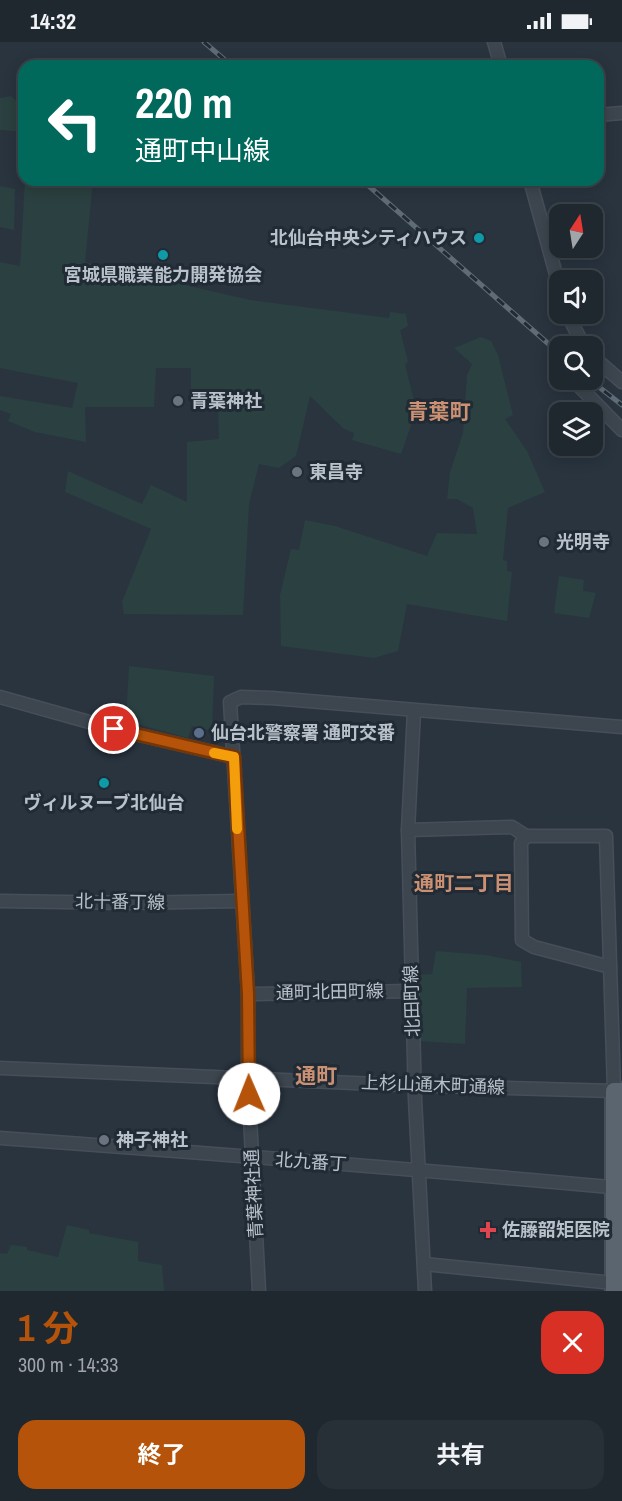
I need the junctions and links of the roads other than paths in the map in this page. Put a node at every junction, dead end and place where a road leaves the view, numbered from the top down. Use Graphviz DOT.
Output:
graph roads {
  1 [pos="494,42"];
  2 [pos="499,60"];
  3 [pos="622,113"];
  4 [pos="604,114"];
  5 [pos="532,186"];
  6 [pos="555,270"];
  7 [pos="603,366"];
  8 [pos="622,382"];
  9 [pos="582,390"];
  10 [pos="622,430"];
  11 [pos="0,697"];
  12 [pos="414,711"];
  13 [pos="622,727"];
  14 [pos="234,757"];
  15 [pos="408,830"];
  16 [pos="526,836"];
  17 [pos="0,901"];
  18 [pos="241,901"];
  19 [pos="610,967"];
  20 [pos="412,991"];
  21 [pos="248,994"];
  22 [pos="0,1068"];
  23 [pos="248,1079"];
  24 [pos="415,1085"];
  25 [pos="618,1091"];
  26 [pos="0,1138"];
  27 [pos="253,1158"];
  28 [pos="419,1169"];
  29 [pos="619,1188"];
  30 [pos="424,1264"];
  31 [pos="614,1287"];
  32 [pos="259,1291"];
  33 [pos="425,1291"];
  1 -- 2 [label="street"];
  3 -- 4 [label="street"];
  5 -- 6 [label="street"];
  7 -- 8 [label="street"];
  9 -- 10 [label="street"];
  11 -- 14 [label="street"];
  12 -- 13 [label="street"];
  12 -- 14 [label="street, 青葉神社通"];
  12 -- 15 [label="street, 北田町線"];
  14 -- 18 [label="street, 青葉神社通"];
  15 -- 16 [label="street"];
  15 -- 20 [label="street, 北田町線"];
  16 -- 19 [label="street"];
  16 -- 19 [label="street"];
  17 -- 18 [label="street, 北十番丁線"];
  18 -- 21 [label="street, 青葉神社通"];
  19 -- 25 [label="street"];
  20 -- 21 [label="street, 通町北田町線"];
  20 -- 24 [label="street, 北田町線"];
  21 -- 23 [label="street, 青葉神社通"];
  22 -- 23 [label="street, 上杉山通木町通線"];
  23 -- 24 [label="street, 上杉山通木町通線"];
  23 -- 27 [label="street, 青葉神社通"];
  24 -- 25 [label="street, 上杉山通木町通線"];
  24 -- 28 [label="street, 北田町線"];
  25 -- 29 [label="main road"];
  26 -- 27 [label="street, 北九番丁"];
  27 -- 28 [label="street, 北九番丁"];
  27 -- 32 [label="street, 青葉神社通"];
  28 -- 29 [label="street, 北九番丁"];
  28 -- 30 [label="street, 北田町線"];
  29 -- 31 [label="main road"];
  30 -- 31 [label="street"];
  30 -- 33 [label="street, 北田町線"];
}
